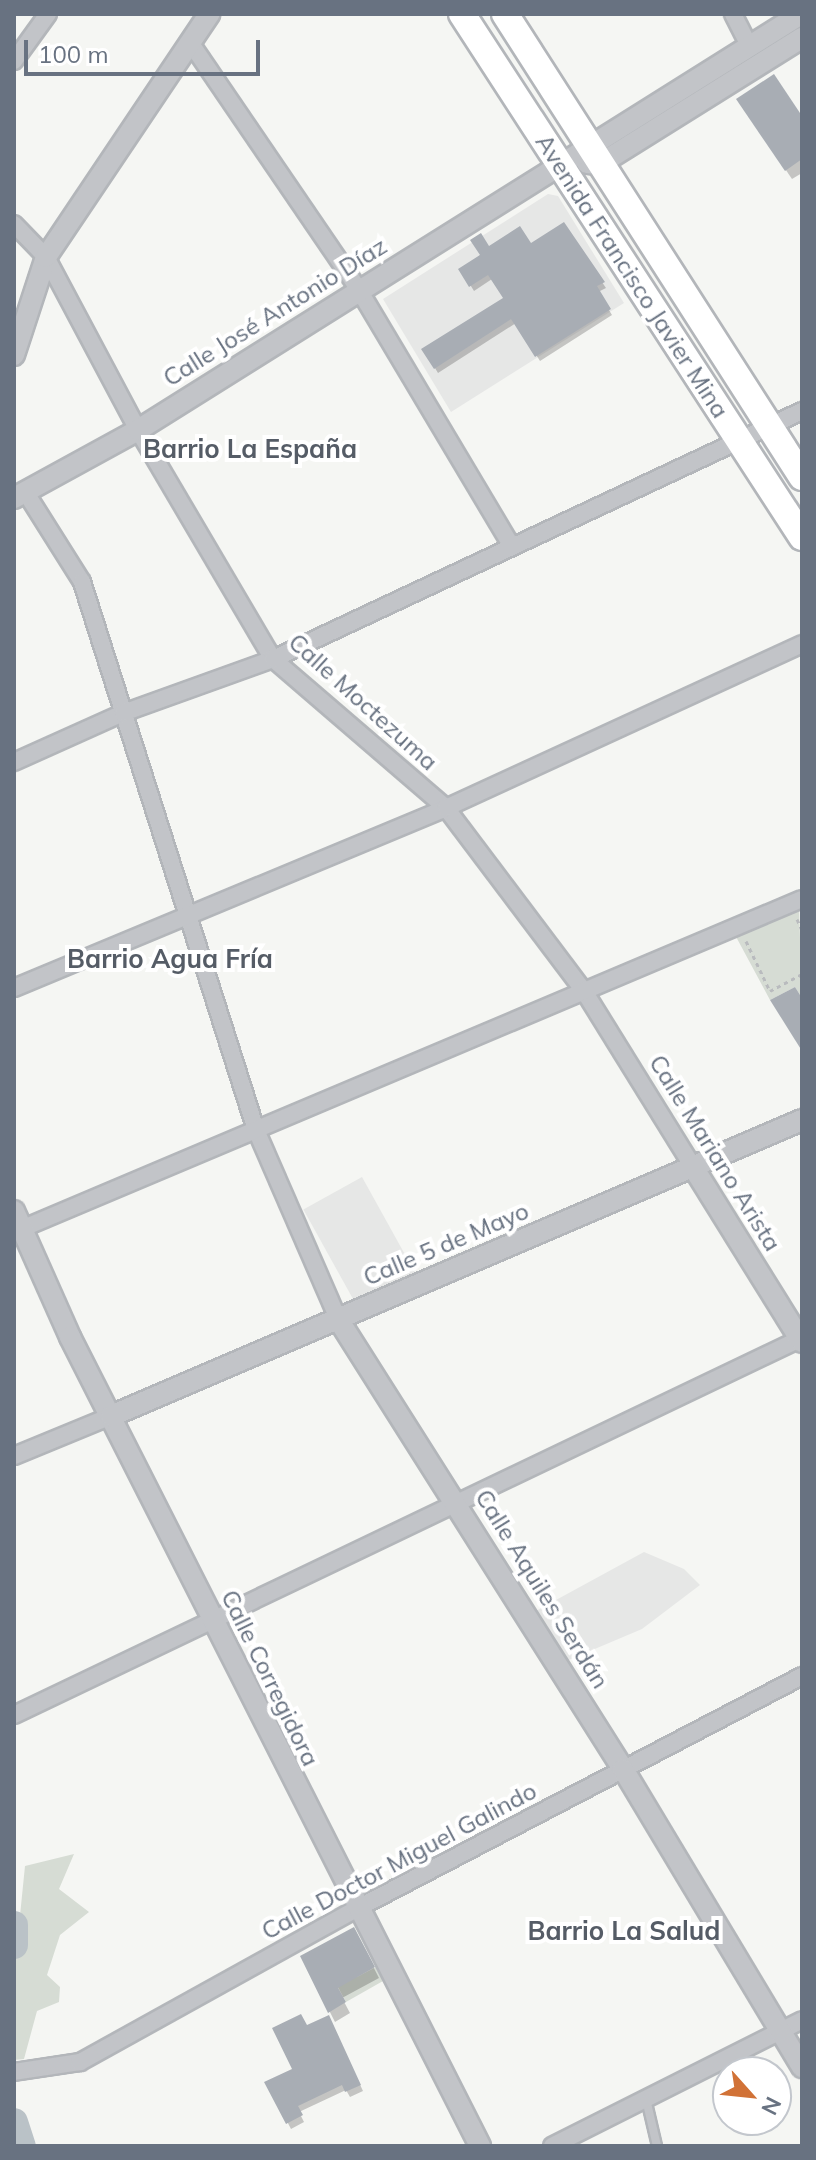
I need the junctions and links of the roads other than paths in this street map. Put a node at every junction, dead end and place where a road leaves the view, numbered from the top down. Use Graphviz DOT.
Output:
graph roads {
  1 [pos="48,14"];
  2 [pos="209,14"];
  3 [pos="462,14"];
  4 [pos="505,14"];
  5 [pos="733,14"];
  6 [pos="801,14"];
  7 [pos="802,38"];
  8 [pos="190,42"];
  9 [pos="749,45"];
  10 [pos="14,61"];
  11 [pos="594,155"];
  12 [pos="559,162"];
  13 [pos="14,224"];
  14 [pos="46,257"];
  15 [pos="359,290"];
  16 [pos="14,355"];
  17 [pos="802,411"];
  18 [pos="769,427"];
  19 [pos="138,430"];
  20 [pos="740,443"];
  21 [pos="802,477"];
  22 [pos="20,496"];
  23 [pos="802,537"];
  24 [pos="511,545"];
  25 [pos="802,644"];
  26 [pos="273,659"];
  27 [pos="123,713"];
  28 [pos="14,762"];
  29 [pos="446,808"];
  30 [pos="802,899"];
  31 [pos="187,916"];
  32 [pos="14,988"];
  33 [pos="584,991"];
  34 [pos="802,1120"];
  35 [pos="256,1130"];
  36 [pos="693,1167"];
  37 [pos="16,1224"];
  38 [pos="338,1319"];
  39 [pos="801,1340"];
  40 [pos="111,1416"];
  41 [pos="14,1456"];
  42 [pos="457,1503"];
  43 [pos="212,1619"];
  44 [pos="802,1676"];
  45 [pos="14,1715"];
  46 [pos="623,1769"];
  47 [pos="356,1909"];
  48 [pos="802,2020"];
  49 [pos="781,2030"];
  50 [pos="802,2067"];
  51 [pos="14,2072"];
  52 [pos="646,2099"];
  53 [pos="480,2146"];
  54 [pos="552,2146"];
  55 [pos="657,2146"];
  1 -- 10 [label="street"];
  2 -- 8 [label="street"];
  3 -- 12 [label="main road, Avenida Francisco Javier Mina"];
  4 -- 11 [label="main road, Avenida Francisco Javier Mina"];
  5 -- 9 [label="street"];
  6 -- 9 [label="street"];
  7 -- 11 [label="street"];
  8 -- 14 [label="street"];
  8 -- 15 [label="street"];
  9 -- 11 [label="street"];
  11 -- 12 [label="street, Calle José Antonio Díaz"];
  11 -- 18 [label="main road, Avenida Francisco Javier Mina"];
  12 -- 15 [label="street, Calle José Antonio Díaz"];
  12 -- 20 [label="main road, Avenida Francisco Javier Mina"];
  13 -- 14 [label="street, Calle Moctezuma"];
  14 -- 16 [label="street"];
  14 -- 19 [label="street, Calle Moctezuma"];
  15 -- 19 [label="street, Calle José Antonio Díaz"];
  15 -- 24 [label="street"];
  17 -- 18 [label="street"];
  18 -- 20 [label="street"];
  18 -- 21 [label="main road, Avenida Francisco Javier Mina"];
  19 -- 22 [label="street, Calle José Antonio Díaz"];
  19 -- 26 [label="street, Calle Moctezuma"];
  20 -- 23 [label="main road, Avenida Francisco Javier Mina"];
  20 -- 24 [label="street"];
  22 -- 27 [label="street, Calle Aquiles Serdán"];
  24 -- 26 [label="street"];
  25 -- 29 [label="street"];
  26 -- 27 [label="street"];
  26 -- 29 [label="street, Calle Moctezuma"];
  27 -- 28 [label="street"];
  27 -- 31 [label="street, Calle Aquiles Serdán"];
  29 -- 31 [label="street"];
  29 -- 33 [label="street, Calle Moctezuma"];
  30 -- 33 [label="street"];
  31 -- 32 [label="street"];
  31 -- 35 [label="street, Calle Aquiles Serdán"];
  33 -- 35 [label="street"];
  33 -- 36 [label="street, Calle Mariano Arista"];
  34 -- 36 [label="street, Calle 5 de Mayo"];
  35 -- 37 [label="street"];
  35 -- 38 [label="street, Calle Aquiles Serdán"];
  36 -- 38 [label="street, Calle 5 de Mayo"];
  36 -- 39 [label="street, Calle Mariano Arista"];
  37 -- 40 [label="street, Calle Corregidora"];
  38 -- 40 [label="street, Calle 5 de Mayo"];
  38 -- 42 [label="street, Calle Aquiles Serdán"];
  39 -- 42 [label="street"];
  40 -- 41 [label="street"];
  40 -- 43 [label="street, Calle Corregidora"];
  42 -- 43 [label="street"];
  42 -- 46 [label="street, Calle Aquiles Serdán"];
  43 -- 45 [label="street"];
  43 -- 47 [label="street, Calle Corregidora"];
  44 -- 46 [label="street, Calle Doctor Miguel Galindo"];
  46 -- 47 [label="street, Calle Doctor Miguel Galindo"];
  46 -- 49 [label="street, Calle Aquiles Serdán"];
  47 -- 51 [label="street, Calle Doctor Miguel Galindo"];
  47 -- 53 [label="street, Calle Corregidora"];
  48 -- 49 [label="street"];
  49 -- 50 [label="street, Calle Aquiles Serdán"];
  49 -- 52 [label="street"];
  52 -- 54 [label="street"];
  52 -- 55 [label="lane"];
}
